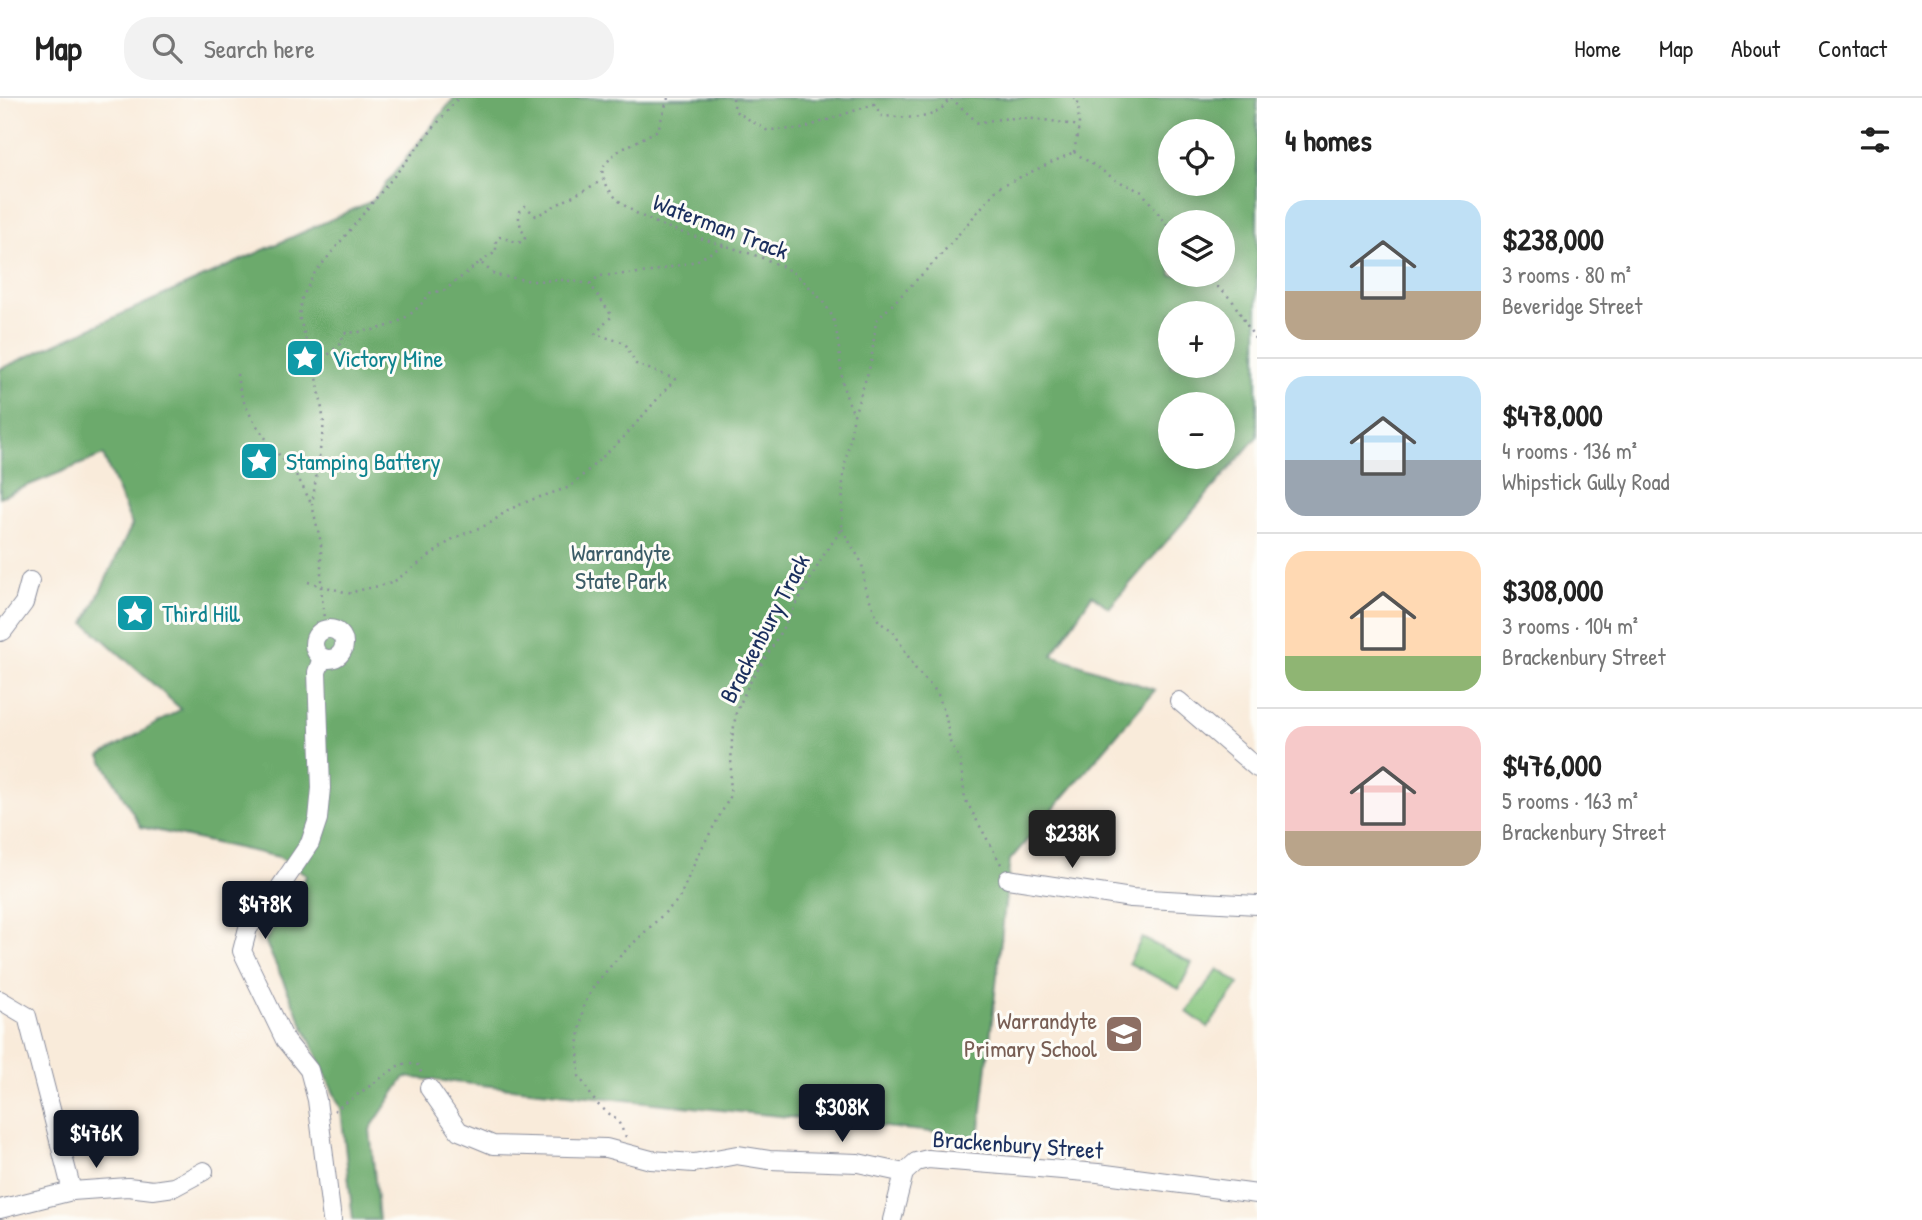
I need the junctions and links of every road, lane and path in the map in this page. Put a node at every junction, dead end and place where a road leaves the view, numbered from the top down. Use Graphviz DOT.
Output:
graph roads {
  1 [pos="457,98"];
  2 [pos="668,98"];
  3 [pos="733,98"];
  4 [pos="872,98"];
  5 [pos="950,98"];
  6 [pos="1076,98"];
  7 [pos="874,104"];
  8 [pos="1079,126"];
  9 [pos="1074,152"];
  10 [pos="603,180"];
  11 [pos="1158,213"];
  12 [pos="724,245"];
  13 [pos="480,262"];
  14 [pos="590,284"];
  15 [pos="1218,287"];
  16 [pos="1257,342"];
  17 [pos="237,374"];
  18 [pos="317,377"];
  19 [pos="854,415"];
  20 [pos="312,505"];
  21 [pos="842,529"];
  22 [pos="30,581"];
  23 [pos="308,582"];
  24 [pos="321,587"];
  25 [pos="325,630"];
  26 [pos="0,632"];
  27 [pos="1179,701"];
  28 [pos="1257,768"];
  29 [pos="1008,879"];
  30 [pos="1257,905"];
  31 [pos="0,1000"];
  32 [pos="429,1088"];
  33 [pos="320,1121"];
  34 [pos="636,1156"];
  35 [pos="204,1171"];
  36 [pos="904,1173"];
  37 [pos="72,1192"];
  38 [pos="1257,1194"];
  39 [pos="0,1209"];
  40 [pos="332,1220"];
  41 [pos="891,1220"];
  1 -- 18 [label="path"];
  2 -- 10 [label="path"];
  3 -- 7 [label="path"];
  4 -- 7 [label="path"];
  5 -- 7 [label="path"];
  5 -- 8 [label="path"];
  6 -- 8 [label="path"];
  8 -- 9 [label="path"];
  9 -- 11 [label="path"];
  9 -- 19 [label="path"];
  10 -- 12 [label="path, Waterman Track"];
  10 -- 13 [label="path"];
  12 -- 14 [label="path"];
  12 -- 19 [label="path, Waterman Track"];
  13 -- 14 [label="path"];
  13 -- 18 [label="path"];
  14 -- 24 [label="path"];
  15 -- 16 [label="path"];
  17 -- 20 [label="path"];
  18 -- 20 [label="path"];
  19 -- 21 [label="path"];
  20 -- 24 [label="path"];
  21 -- 29 [label="path"];
  21 -- 34 [label="path, Brackenbury Track"];
  22 -- 26 [label="street"];
  23 -- 24 [label="path"];
  24 -- 25 [label="path"];
  25 -- 33 [label="street"];
  27 -- 28 [label="street"];
  29 -- 30 [label="street"];
  31 -- 37 [label="street"];
  32 -- 33 [label="path"];
  32 -- 34 [label="street, Brackenbury Street"];
  33 -- 40 [label="street"];
  34 -- 36 [label="street, Brackenbury Street"];
  35 -- 37 [label="street"];
  36 -- 38 [label="street, Brackenbury Street"];
  36 -- 41 [label="street"];
  37 -- 39 [label="street"];
}
